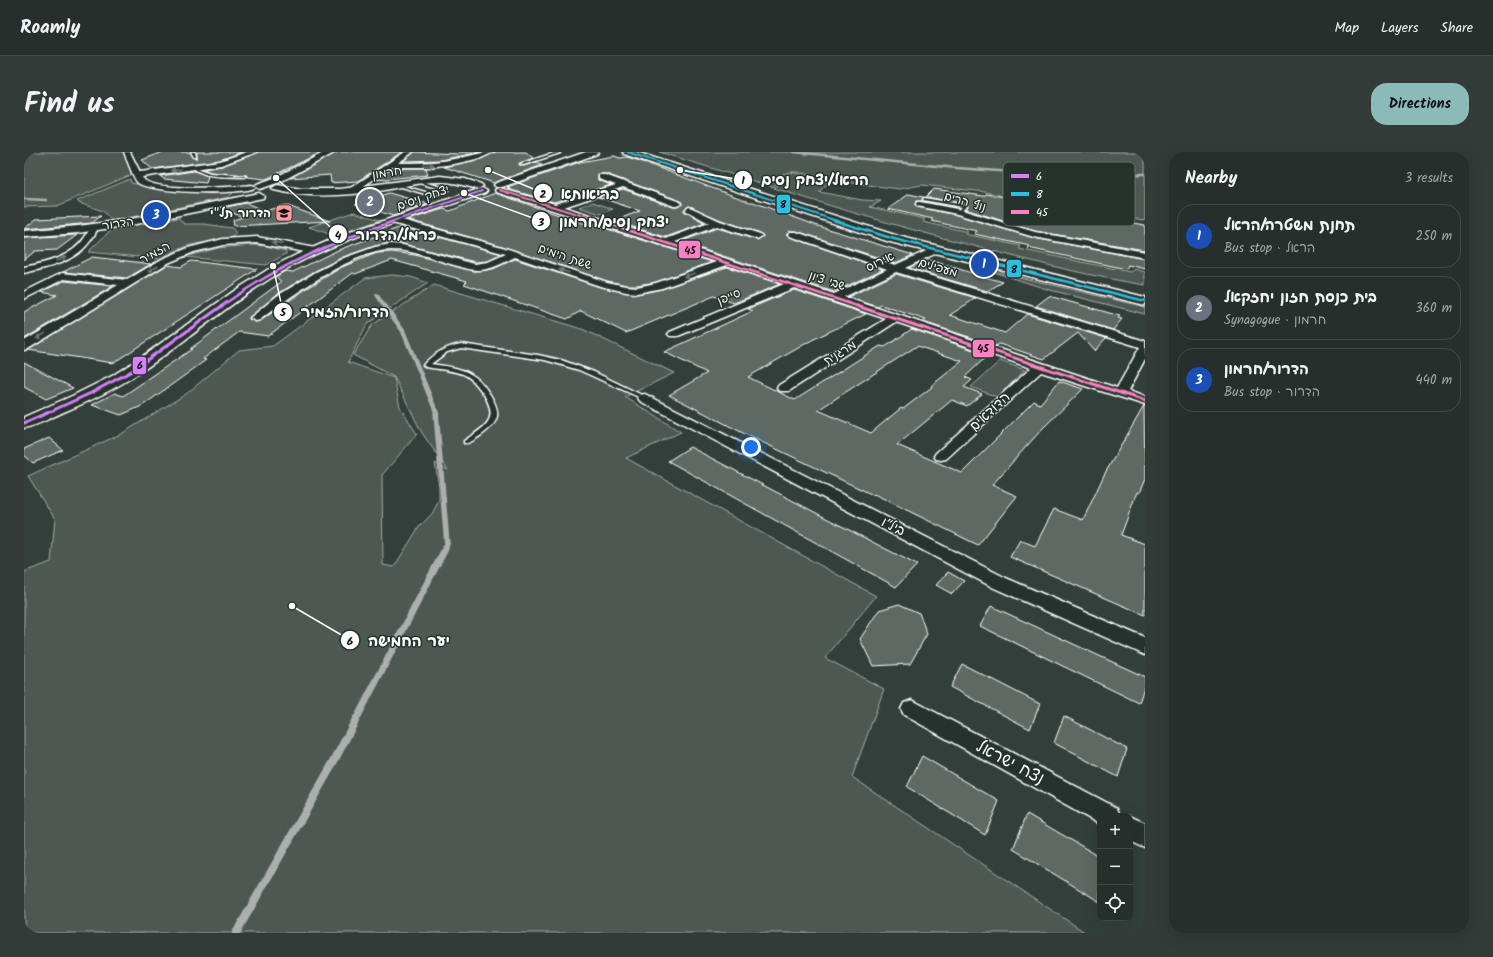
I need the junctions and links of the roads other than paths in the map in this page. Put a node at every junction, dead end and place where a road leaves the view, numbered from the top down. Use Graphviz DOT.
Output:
graph roads {
  1 [pos="127,152"];
  2 [pos="254,152"];
  3 [pos="332,152"];
  4 [pos="410,152"];
  5 [pos="491,152"];
  6 [pos="627,152"];
  7 [pos="558,153"];
  8 [pos="593,153"];
  9 [pos="654,153"];
  10 [pos="541,158"];
  11 [pos="547,160"];
  12 [pos="522,164"];
  13 [pos="390,165"];
  14 [pos="194,167"];
  15 [pos="137,175"];
  16 [pos="244,176"];
  17 [pos="602,177"];
  18 [pos="417,181"];
  19 [pos="397,185"];
  20 [pos="623,185"];
  21 [pos="276,187"];
  22 [pos="499,187"];
  23 [pos="480,189"];
  24 [pos="251,191"];
  25 [pos="350,191"];
  26 [pos="233,200"];
  27 [pos="922,201"];
  28 [pos="676,204"];
  29 [pos="555,207"];
  30 [pos="689,210"];
  31 [pos="395,221"];
  32 [pos="717,223"];
  33 [pos="1003,225"];
  34 [pos="1007,226"];
  35 [pos="94,228"];
  36 [pos="24,234"];
  37 [pos="793,234"];
  38 [pos="757,236"];
  39 [pos="666,242"];
  40 [pos="936,250"];
  41 [pos="315,251"];
  42 [pos="514,254"];
  43 [pos="1145,255"];
  44 [pos="726,262"];
  45 [pos="896,269"];
  46 [pos="24,270"];
  47 [pos="130,283"];
  48 [pos="794,284"];
  49 [pos="1145,292"];
  50 [pos="24,296"];
  51 [pos="836,297"];
  52 [pos="1145,301"];
  53 [pos="256,318"];
  54 [pos="896,318"];
  55 [pos="674,334"];
  56 [pos="1145,345"];
  57 [pos="24,346"];
  58 [pos="1145,348"];
  59 [pos="1039,367"];
  60 [pos="784,388"];
  61 [pos="1121,393"];
  62 [pos="645,398"];
  63 [pos="1145,401"];
  64 [pos="24,423"];
  65 [pos="466,442"];
  66 [pos="942,456"];
  67 [pos="1145,646"];
  68 [pos="912,709"];
  69 [pos="1103,813"];
  70 [pos="1133,830"];
  71 [pos="1145,836"];
  1 -- 15 [label="street"];
  2 -- 14 [label="street"];
  3 -- 21 [label="street"];
  4 -- 13 [label="street"];
  13 -- 5 [label="street, one-way"];
  6 -- 40 [label="main road"];
  7 -- 10 [label="lane"];
  8 -- 22 [label="street"];
  9 -- 49 [label="main road"];
  10 -- 11 [label="lane"];
  10 -- 12 [label="lane"];
  13 -- 25 [label="street"];
  14 -- 15 [label="street, one-way"];
  14 -- 16 [label="lane"];
  15 -- 24 [label="street"];
  17 -- 20 [label="street"];
  18 -- 19 [label="street, חרמון"];
  18 -- 19 [label="lane"];
  18 -- 23 [label="street, חרמון"];
  19 -- 25 [label="street, חרמון"];
  20 -- 28 [label="street"];
  20 -- 29 [label="street"];
  21 -- 24 [label="street, חרמון"];
  21 -- 25 [label="street, חרמון"];
  22 -- 23 [label="street"];
  22 -- 29 [label="street, שבי ציון"];
  23 -- 31 [label="street, יצחק ניסים"];
  24 -- 26 [label="street, הדרור"];
  24 -- 26 [label="street, הדרור"];
  26 -- 35 [label="street, הדרור"];
  27 -- 33 [label="street, נוף הרים"];
  29 -- 39 [label="street, שבי ציון"];
  30 -- 32 [label="street"];
  31 -- 41 [label="street"];
  31 -- 42 [label="street, ששת הימים"];
  32 -- 38 [label="street"];
  32 -- 39 [label="street"];
  34 -- 43 [label="street, נוף הרים"];
  35 -- 36 [label="street, הדרור"];
  46 -- 35 [label="street, one-way"];
  37 -- 45 [label="street, מעפילים"];
  39 -- 44 [label="street, שבי ציון"];
  40 -- 45 [label="street, אירוס"];
  40 -- 52 [label="main road"];
  41 -- 47 [label="street, הזמיר, one-way"];
  41 -- 64 [label="street"];
  44 -- 42 [label="street, ששת הימים, one-way"];
  42 -- 53 [label="street"];
  44 -- 48 [label="street, שבי ציון"];
  45 -- 51 [label="street, אירוס"];
  45 -- 56 [label="street, מעפילים"];
  47 -- 50 [label="street"];
  47 -- 57 [label="street, הזמיר, one-way"];
  48 -- 51 [label="street, שבי ציון"];
  48 -- 55 [label="street, סייפן"];
  51 -- 54 [label="street, שבי ציון"];
  54 -- 59 [label="street, שבי ציון"];
  54 -- 60 [label="street, מרגנית"];
  58 -- 61 [label="street"];
  59 -- 61 [label="street, שבי ציון"];
  59 -- 66 [label="street, הדודאים"];
  61 -- 63 [label="street, שבי ציון"];
  62 -- 65 [label="lane"];
  62 -- 67 [label="street, ביל״ו"];
  68 -- 69 [label="street, נצח ישראל"];
  70 -- 71 [label="street"];
}
